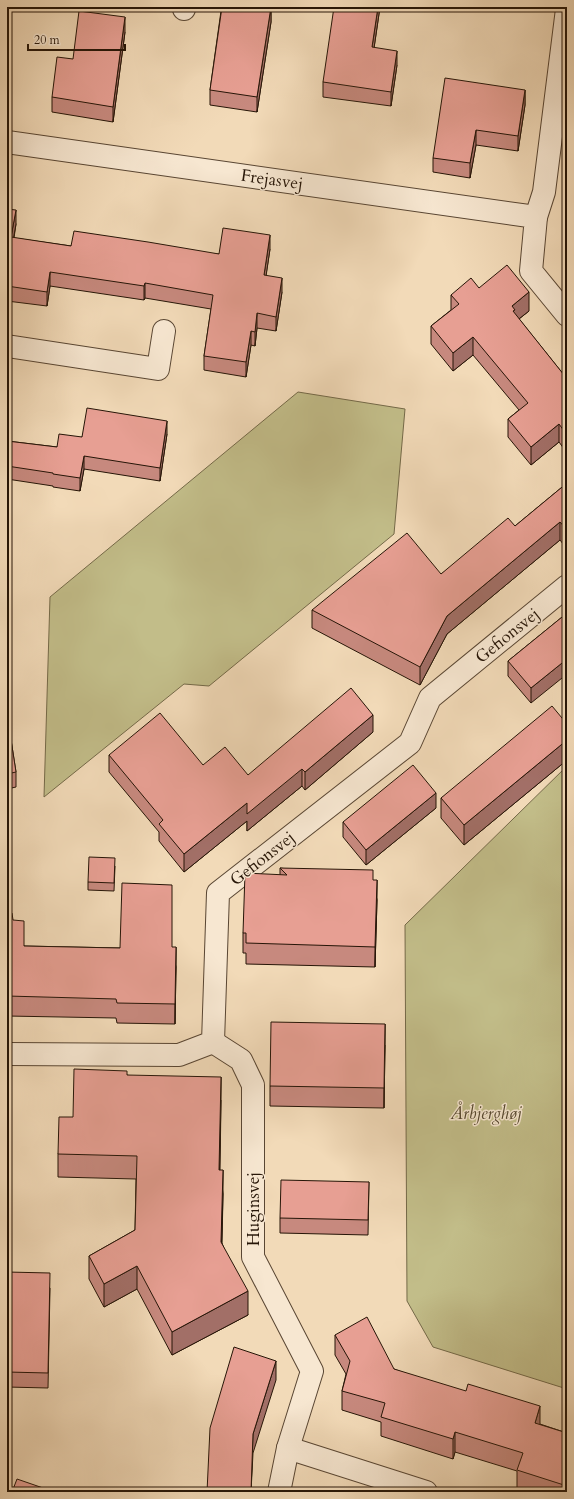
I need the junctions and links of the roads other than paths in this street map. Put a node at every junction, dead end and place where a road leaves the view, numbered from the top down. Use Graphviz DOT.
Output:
graph roads {
  1 [pos="567,9"];
  2 [pos="7,142"];
  3 [pos="536,217"];
  4 [pos="567,315"];
  5 [pos="164,331"];
  6 [pos="7,346"];
  7 [pos="567,586"];
  8 [pos="213,1042"];
  9 [pos="7,1054"];
  10 [pos="288,1448"];
  11 [pos="279,1492"];
  12 [pos="426,1492"];
  1 -- 3 [label="street"];
  2 -- 3 [label="street, Frejasvej"];
  3 -- 4 [label="street"];
  5 -- 6 [label="street"];
  7 -- 8 [label="street, Gefionsvej"];
  8 -- 9 [label="street"];
  8 -- 10 [label="street, Huginsvej"];
  10 -- 11 [label="street, Huginsvej"];
  10 -- 12 [label="street"];
}
